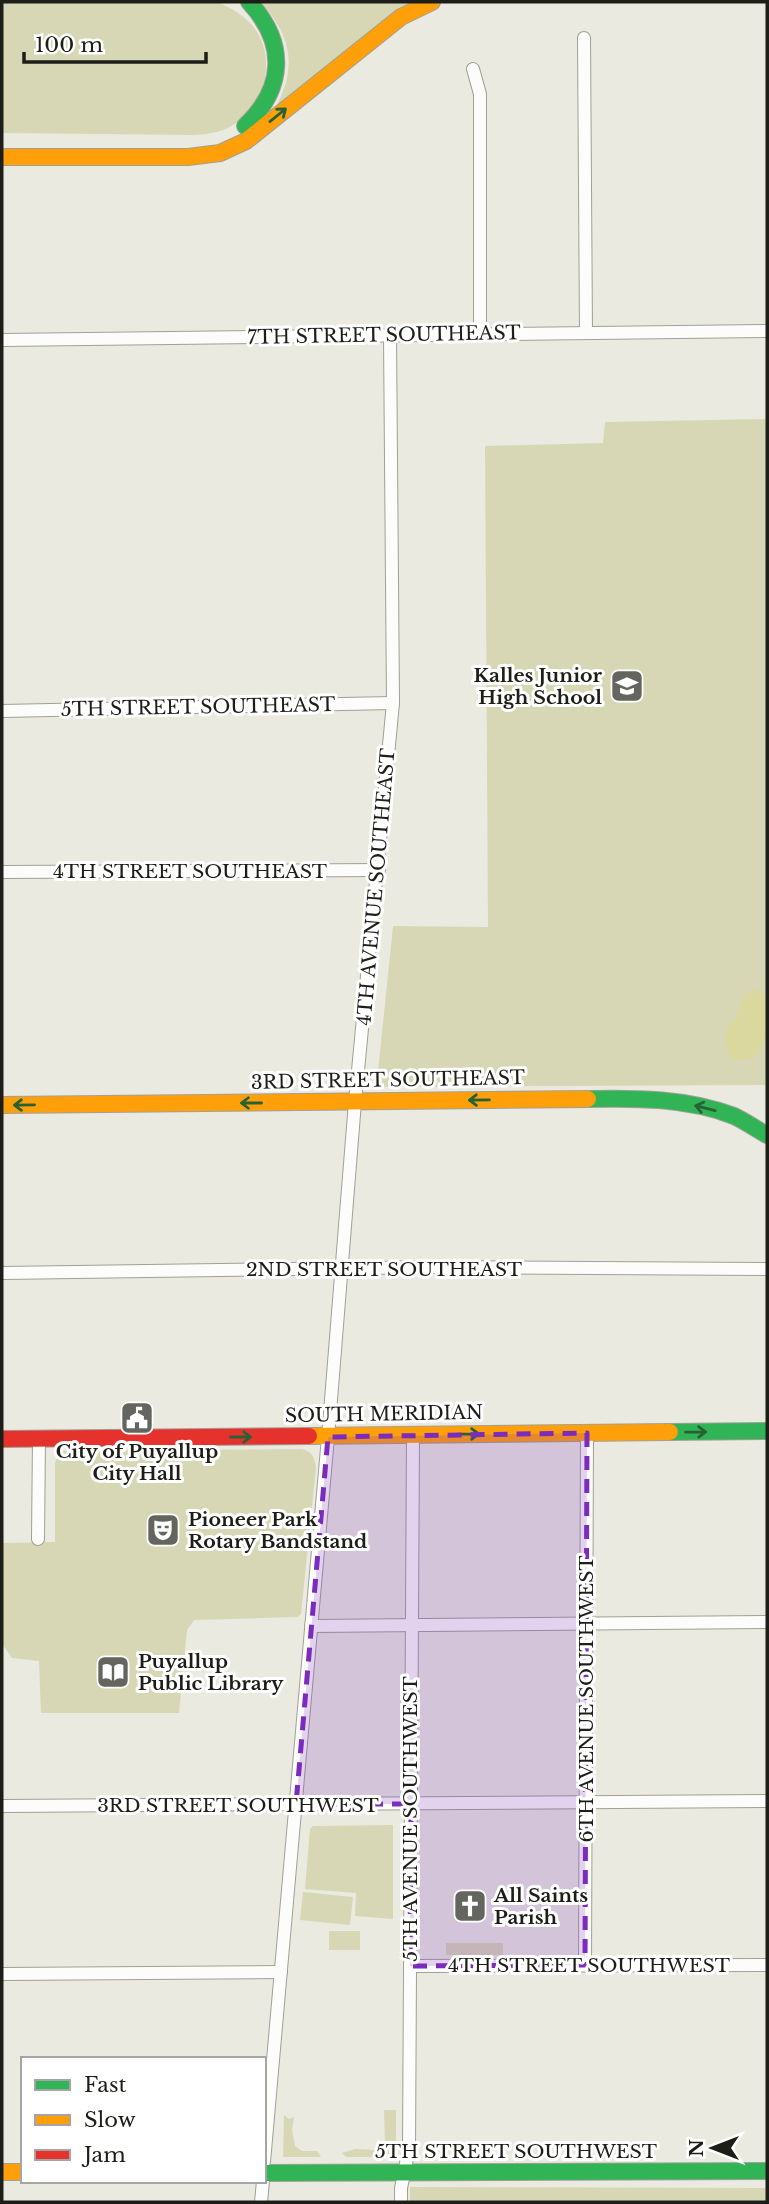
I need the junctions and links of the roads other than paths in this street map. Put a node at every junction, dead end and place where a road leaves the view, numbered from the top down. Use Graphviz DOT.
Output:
graph roads {
  1 [pos="249,2"];
  2 [pos="432,2"];
  3 [pos="584,38"];
  4 [pos="473,69"];
  5 [pos="2,145"];
  6 [pos="2,157"];
  7 [pos="767,331"];
  8 [pos="586,333"];
  9 [pos="480,335"];
  10 [pos="390,336"];
  11 [pos="2,340"];
  12 [pos="393,703"];
  13 [pos="2,711"];
  14 [pos="379,870"];
  15 [pos="2,872"];
  16 [pos="355,1102"];
  17 [pos="2,1105"];
  18 [pos="767,1135"];
  19 [pos="342,1269"];
  20 [pos="767,1269"];
  21 [pos="2,1273"];
  22 [pos="767,1431"];
  23 [pos="587,1433"];
  24 [pos="413,1435"];
  25 [pos="328,1437"];
  26 [pos="39,1438"];
  27 [pos="2,1439"];
  28 [pos="38,1539"];
  29 [pos="767,1622"];
  30 [pos="586,1624"];
  31 [pos="411,1625"];
  32 [pos="311,1626"];
  33 [pos="767,1801"];
  34 [pos="585,1802"];
  35 [pos="296,1804"];
  36 [pos="411,1804"];
  37 [pos="2,1806"];
  38 [pos="585,1965"];
  39 [pos="767,1965"];
  40 [pos="410,1966"];
  41 [pos="281,1972"];
  42 [pos="2,1974"];
  43 [pos="266,2140"];
  44 [pos="767,2171"];
  45 [pos="2,2172"];
  46 [pos="21,2172"];
  47 [pos="403,2173"];
  48 [pos="266,2174"];
  49 [pos="262,2183"];
  50 [pos="261,2202"];
  51 [pos="401,2202"];
  1 -- 5 [label="main road"];
  6 -- 2 [label="main road, one-way"];
  3 -- 8 [label="street"];
  4 -- 9 [label="street"];
  7 -- 8 [label="street, 7TH STREET SOUTHEAST"];
  8 -- 9 [label="street, 7TH STREET SOUTHEAST"];
  9 -- 10 [label="street, 7TH STREET SOUTHEAST"];
  10 -- 11 [label="street, 7TH STREET SOUTHEAST"];
  10 -- 12 [label="street, 4TH AVENUE SOUTHEAST"];
  12 -- 13 [label="street, 5TH STREET SOUTHEAST"];
  12 -- 14 [label="street, 4TH AVENUE SOUTHEAST"];
  14 -- 15 [label="street, 4TH STREET SOUTHEAST"];
  14 -- 16 [label="street, 4TH AVENUE SOUTHEAST"];
  16 -- 17 [label="main road, 3RD STREET SOUTHEAST, one-way"];
  18 -- 16 [label="main road, 3RD STREET SOUTHEAST, one-way"];
  16 -- 19 [label="street, 4TH AVENUE SOUTHEAST"];
  19 -- 20 [label="street, 2ND STREET SOUTHEAST"];
  19 -- 21 [label="street, 2ND STREET SOUTHEAST"];
  19 -- 25 [label="street, 4TH AVENUE SOUTHEAST"];
  23 -- 22 [label="main road, SOUTH MERIDIAN, one-way"];
  24 -- 23 [label="main road, SOUTH MERIDIAN, one-way"];
  23 -- 30 [label="street, 6TH AVENUE SOUTHWEST"];
  24 -- 25 [label="main road, SOUTH MERIDIAN"];
  24 -- 31 [label="street, 5TH AVENUE SOUTHWEST"];
  26 -- 25 [label="main road, SOUTH MERIDIAN, one-way"];
  25 -- 32 [label="street, 4TH AVENUE SOUTHEAST"];
  26 -- 27 [label="main road, SOUTH MERIDIAN"];
  26 -- 28 [label="street"];
  29 -- 30 [label="street"];
  30 -- 31 [label="street"];
  30 -- 34 [label="street, 6TH AVENUE SOUTHWEST"];
  31 -- 32 [label="street"];
  31 -- 36 [label="street, 5TH AVENUE SOUTHWEST"];
  32 -- 35 [label="street, 4TH AVENUE SOUTHEAST"];
  33 -- 34 [label="street, 3RD STREET SOUTHWEST"];
  34 -- 36 [label="street, 3RD STREET SOUTHWEST"];
  34 -- 38 [label="street, 6TH AVENUE SOUTHWEST"];
  35 -- 36 [label="street, 3RD STREET SOUTHWEST"];
  35 -- 37 [label="street, 3RD STREET SOUTHWEST"];
  35 -- 41 [label="street, 4TH AVENUE SOUTHEAST"];
  36 -- 40 [label="street, 5TH AVENUE SOUTHWEST"];
  38 -- 39 [label="street, 4TH STREET SOUTHWEST"];
  38 -- 40 [label="street, 4TH STREET SOUTHWEST"];
  40 -- 47 [label="street, 5TH AVENUE SOUTHWEST"];
  41 -- 42 [label="street"];
  41 -- 43 [label="street, 4TH AVENUE SOUTHEAST"];
  44 -- 47 [label="main road, 5TH STREET SOUTHWEST"];
  45 -- 46 [label="main road"];
  47 -- 48 [label="main road, 5TH STREET SOUTHWEST"];
  47 -- 51 [label="street, 5TH AVENUE SOUTHWEST"];
  49 -- 50 [label="street"];
}
